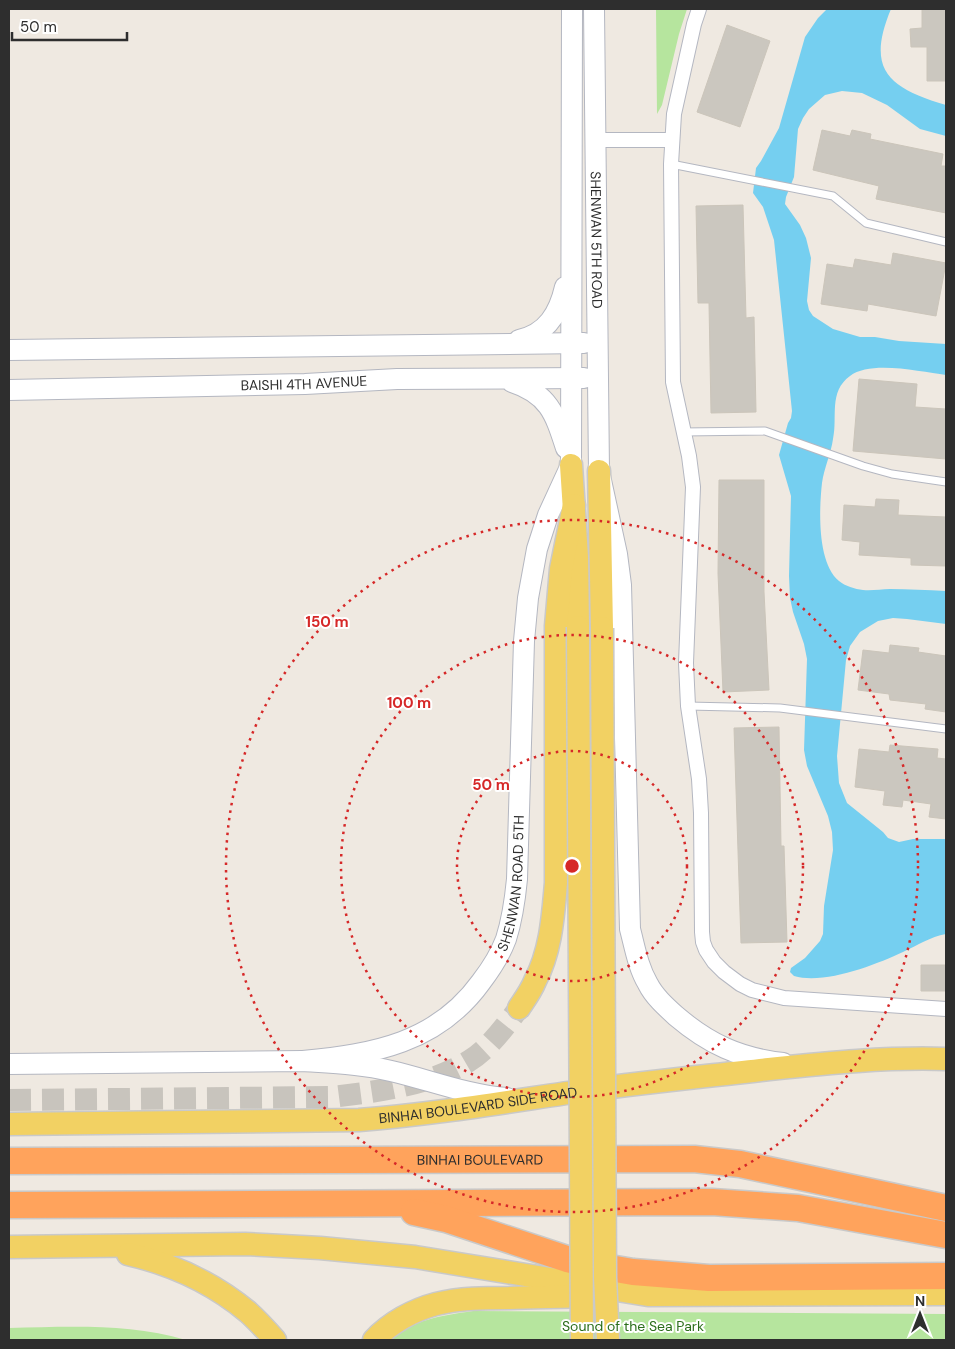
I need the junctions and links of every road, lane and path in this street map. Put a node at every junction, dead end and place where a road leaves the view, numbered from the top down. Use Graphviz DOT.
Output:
graph roads {
  1 [pos="572,9"];
  2 [pos="594,9"];
  3 [pos="699,9"];
  4 [pos="595,140"];
  5 [pos="671,140"];
  6 [pos="671,164"];
  7 [pos="946,242"];
  8 [pos="571,263"];
  9 [pos="502,343"];
  10 [pos="571,343"];
  11 [pos="598,343"];
  12 [pos="9,350"];
  13 [pos="498,378"];
  14 [pos="571,378"];
  15 [pos="598,378"];
  16 [pos="9,390"];
  17 [pos="683,432"];
  18 [pos="571,465"];
  19 [pos="599,471"];
  20 [pos="946,482"];
  21 [pos="574,505"];
  22 [pos="688,706"];
  23 [pos="946,729"];
  24 [pos="519,1008"];
  25 [pos="946,1009"];
  26 [pos="946,1059"];
  27 [pos="303,1062"];
  28 [pos="9,1064"];
  29 [pos="812,1065"];
  30 [pos="522,1100"];
  31 [pos="9,1124"];
  32 [pos="9,1161"];
  33 [pos="362,1202"];
  34 [pos="9,1205"];
  35 [pos="946,1208"];
  36 [pos="946,1234"];
  37 [pos="9,1246"];
  38 [pos="77,1246"];
  39 [pos="946,1276"];
  40 [pos="946,1294"];
  41 [pos="648,1295"];
  42 [pos="275,1340"];
  43 [pos="374,1340"];
  44 [pos="582,1340"];
  45 [pos="608,1340"];
  1 -- 8 [label="street, SHENWAN 5TH ROAD"];
  2 -- 4 [label="street, SHENWAN 5TH ROAD"];
  3 -- 5 [label="street"];
  4 -- 5 [label="street"];
  4 -- 11 [label="street, SHENWAN 5TH ROAD"];
  5 -- 6 [label="street"];
  6 -- 7 [label="lane"];
  6 -- 17 [label="street"];
  8 -- 9 [label="street"];
  8 -- 10 [label="street, SHENWAN 5TH ROAD"];
  9 -- 10 [label="street"];
  9 -- 12 [label="street"];
  10 -- 11 [label="street"];
  10 -- 14 [label="street, SHENWAN 5TH ROAD"];
  11 -- 15 [label="street, SHENWAN 5TH ROAD"];
  13 -- 14 [label="street, BAISHI 4TH AVENUE"];
  13 -- 16 [label="street, BAISHI 4TH AVENUE"];
  13 -- 18 [label="street"];
  14 -- 15 [label="street, BAISHI 4TH AVENUE"];
  14 -- 18 [label="street, SHENWAN 5TH ROAD"];
  15 -- 19 [label="street, SHENWAN 5TH ROAD"];
  17 -- 20 [label="lane"];
  17 -- 22 [label="street"];
  18 -- 21 [label="main road"];
  18 -- 27 [label="street, SHENWAN ROAD 5TH"];
  19 -- 29 [label="street"];
  19 -- 45 [label="main road, bridge"];
  21 -- 24 [label="main road"];
  21 -- 44 [label="main road, bridge"];
  22 -- 23 [label="lane"];
  22 -- 25 [label="street"];
  26 -- 29 [label="main road, BINHAI BOULEVARD SIDE ROAD"];
  27 -- 28 [label="street"];
  27 -- 30 [label="street"];
  29 -- 30 [label="main road, BINHAI BOULEVARD SIDE ROAD"];
  30 -- 31 [label="main road, BINHAI BOULEVARD SIDE ROAD"];
  32 -- 35 [label="highway, BINHAI BOULEVARD"];
  33 -- 34 [label="highway"];
  33 -- 36 [label="highway"];
  33 -- 39 [label="highway"];
  37 -- 38 [label="main road"];
  38 -- 41 [label="main road"];
  38 -- 42 [label="main road"];
  40 -- 41 [label="main road"];
  41 -- 43 [label="main road"];
}
